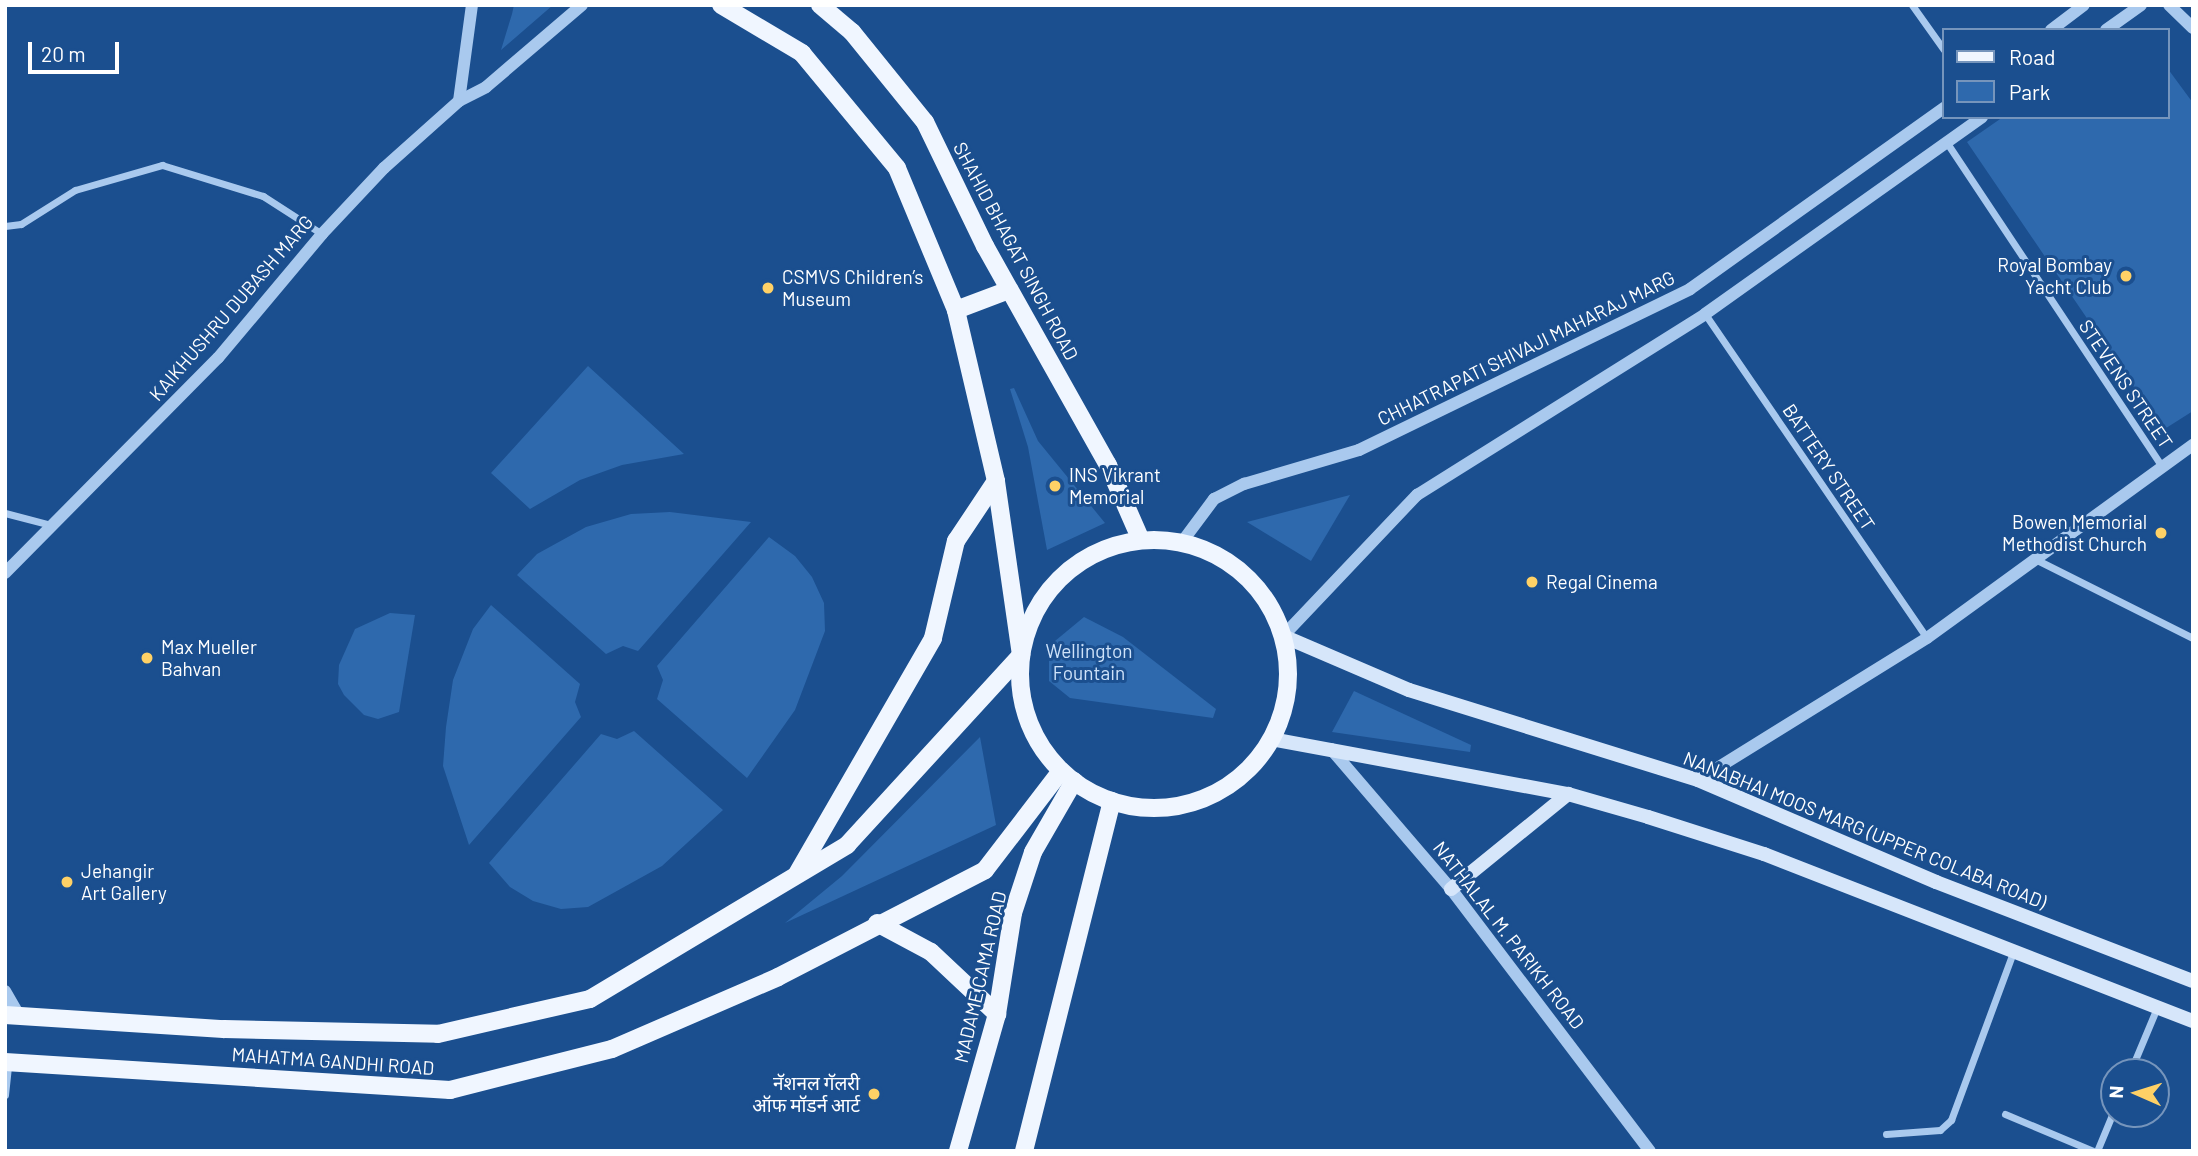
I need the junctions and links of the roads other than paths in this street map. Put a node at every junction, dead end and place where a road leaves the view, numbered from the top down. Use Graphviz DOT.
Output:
graph roads {
  1 [pos="472,5"];
  2 [pos="582,5"];
  3 [pos="721,5"];
  4 [pos="820,5"];
  5 [pos="1912,5"];
  6 [pos="2084,5"];
  7 [pos="2141,5"];
  8 [pos="2169,5"];
  9 [pos="2054,28"];
  10 [pos="2109,28"];
  11 [pos="2193,28"];
  12 [pos="1942,47"];
  13 [pos="459,101"];
  14 [pos="1942,109"];
  15 [pos="1979,119"];
  16 [pos="1947,143"];
  17 [pos="5,226"];
  18 [pos="322,234"];
  19 [pos="1009,290"];
  20 [pos="957,310"];
  21 [pos="1705,314"];
  22 [pos="2193,445"];
  23 [pos="2162,467"];
  24 [pos="996,481"];
  25 [pos="5,513"];
  26 [pos="55,526"];
  27 [pos="1141,540"];
  28 [pos="1182,542"];
  29 [pos="2034,559"];
  30 [pos="5,573"];
  31 [pos="1283,636"];
  32 [pos="1927,638"];
  33 [pos="2193,638"];
  34 [pos="1021,655"];
  35 [pos="1271,739"];
  36 [pos="1331,749"];
  37 [pos="1068,776"];
  38 [pos="1698,780"];
  39 [pos="1568,794"];
  40 [pos="1112,801"];
  41 [pos="797,874"];
  42 [pos="1451,889"];
  43 [pos="877,923"];
  44 [pos="2013,951"];
  45 [pos="2193,981"];
  46 [pos="5,991"];
  47 [pos="2158,1005"];
  48 [pos="997,1014"];
  49 [pos="12,1015"];
  50 [pos="2193,1021"];
  51 [pos="2136,1058"];
  52 [pos="7,1062"];
  53 [pos="5,1095"];
  54 [pos="2006,1114"];
  55 [pos="2106,1128"];
  56 [pos="1886,1134"];
  57 [pos="958,1151"];
  58 [pos="1024,1151"];
  59 [pos="1650,1151"];
  60 [pos="2095,1151"];
  1 -- 13 [label="street"];
  2 -- 13 [label="street, KAIKHUSHRU DUBASH MARG"];
  3 -- 20 [label="main road"];
  4 -- 19 [label="main road, SHAHID BHAGAT SINGH ROAD"];
  5 -- 12 [label="street"];
  6 -- 9 [label="street"];
  7 -- 10 [label="street"];
  8 -- 11 [label="street"];
  13 -- 18 [label="street, KAIKHUSHRU DUBASH MARG"];
  14 -- 28 [label="street, CHHATRAPATI SHIVAJI MAHARAJ MARG"];
  15 -- 16 [label="street"];
  16 -- 21 [label="street"];
  16 -- 23 [label="street, STEVENS STREET"];
  17 -- 18 [label="street"];
  18 -- 26 [label="street, KAIKHUSHRU DUBASH MARG"];
  19 -- 20 [label="main road"];
  19 -- 27 [label="main road, SHAHID BHAGAT SINGH ROAD"];
  20 -- 24 [label="main road"];
  21 -- 31 [label="street"];
  21 -- 32 [label="street, BATTERY STREET"];
  22 -- 23 [label="street"];
  23 -- 29 [label="street"];
  24 -- 34 [label="main road"];
  24 -- 41 [label="main road"];
  25 -- 26 [label="street"];
  26 -- 30 [label="street, KAIKHUSHRU DUBASH MARG"];
  27 -- 28 [label="main road"];
  27 -- 34 [label="main road"];
  28 -- 31 [label="main road"];
  29 -- 32 [label="street"];
  29 -- 33 [label="street"];
  31 -- 35 [label="main road"];
  31 -- 38 [label="main road, NANABHAI MOOS MARG (UPPER COLABA ROAD)"];
  32 -- 38 [label="street"];
  34 -- 37 [label="main road"];
  34 -- 41 [label="main road"];
  35 -- 36 [label="main road"];
  35 -- 40 [label="main road"];
  36 -- 39 [label="main road"];
  36 -- 42 [label="street, NATHALAL M. PARIKH ROAD"];
  37 -- 40 [label="main road"];
  37 -- 43 [label="main road, MAHATMA GANDHI ROAD"];
  37 -- 48 [label="main road, MADAME CAMA ROAD"];
  38 -- 45 [label="main road, NANABHAI MOOS MARG (UPPER COLABA ROAD)"];
  39 -- 42 [label="main road"];
  39 -- 44 [label="main road"];
  40 -- 58 [label="main road"];
  41 -- 49 [label="main road"];
  42 -- 59 [label="street, NATHALAL M. PARIKH ROAD"];
  43 -- 48 [label="main road"];
  43 -- 52 [label="main road, MAHATMA GANDHI ROAD"];
  44 -- 47 [label="main road"];
  44 -- 56 [label="street"];
  46 -- 49 [label="street"];
  47 -- 50 [label="main road"];
  47 -- 51 [label="street"];
  48 -- 57 [label="main road, MADAME CAMA ROAD"];
  52 -- 53 [label="street"];
  54 -- 60 [label="street"];
  55 -- 60 [label="street"];
}
